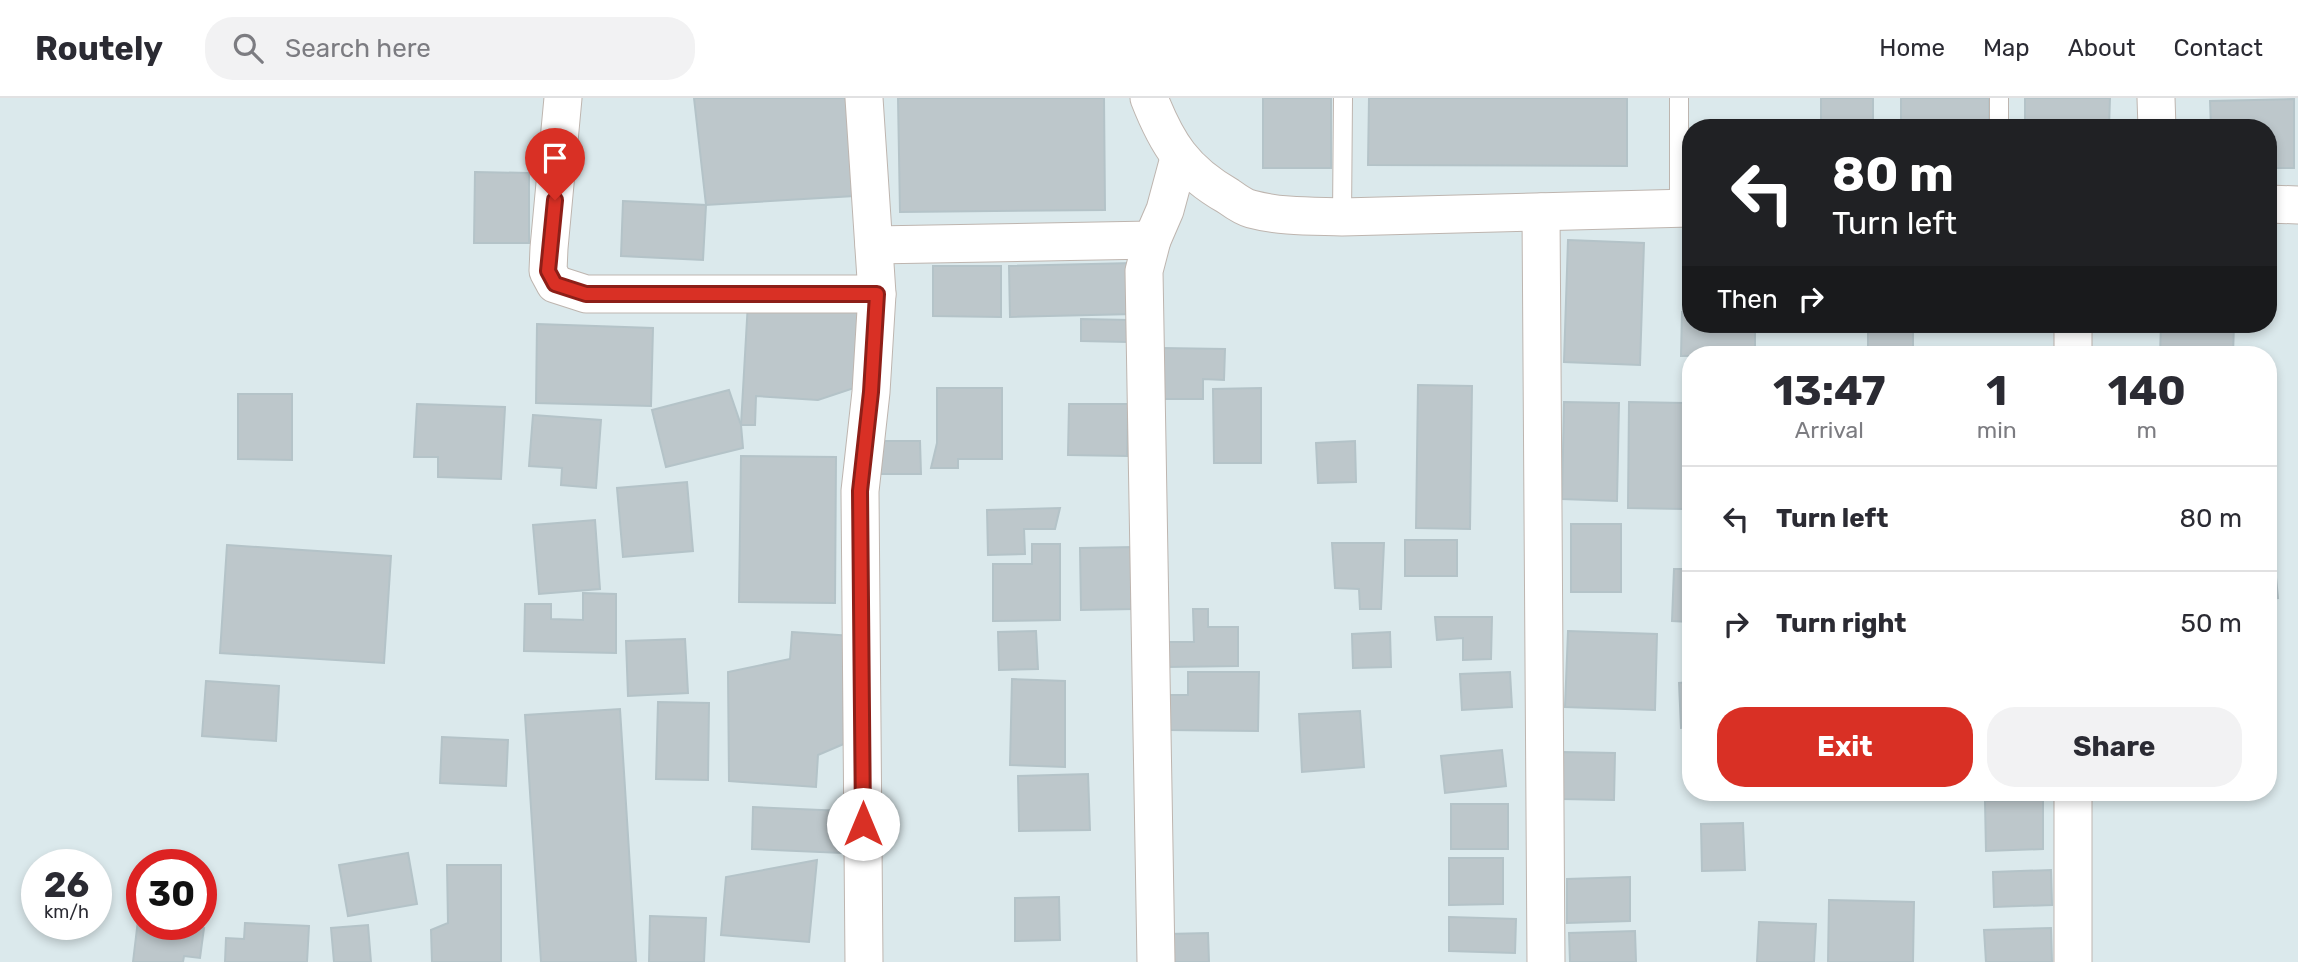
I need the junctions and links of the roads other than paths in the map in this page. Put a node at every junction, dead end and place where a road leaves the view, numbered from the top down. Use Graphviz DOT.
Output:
graph roads {
  1 [pos="563,98"];
  2 [pos="863,98"];
  3 [pos="1149,98"];
  4 [pos="1343,98"];
  5 [pos="1679,98"];
  6 [pos="1999,98"];
  7 [pos="2156,98"];
  8 [pos="1999,119"];
  9 [pos="2157,119"];
  10 [pos="1682,153"];
  11 [pos="1179,158"];
  12 [pos="2277,204"];
  13 [pos="2298,205"];
  14 [pos="1682,208"];
  15 [pos="1541,212"];
  16 [pos="1342,217"];
  17 [pos="1152,240"];
  18 [pos="874,245"];
  19 [pos="877,294"];
  20 [pos="2073,801"];
  21 [pos="864,962"];
  22 [pos="1156,962"];
  23 [pos="1546,962"];
  24 [pos="2073,962"];
  1 -- 19 [label="street"];
  2 -- 18 [label="street"];
  3 -- 11 [label="street"];
  4 -- 16 [label="lane"];
  5 -- 10 [label="lane"];
  6 -- 8 [label="lane"];
  7 -- 9 [label="street"];
  11 -- 16 [label="street"];
  11 -- 17 [label="street"];
  12 -- 13 [label="street"];
  14 -- 15 [label="street"];
  15 -- 16 [label="street"];
  15 -- 23 [label="street"];
  17 -- 18 [label="street"];
  17 -- 22 [label="street"];
  18 -- 19 [label="street"];
  19 -- 21 [label="street"];
  20 -- 24 [label="street"];
}
